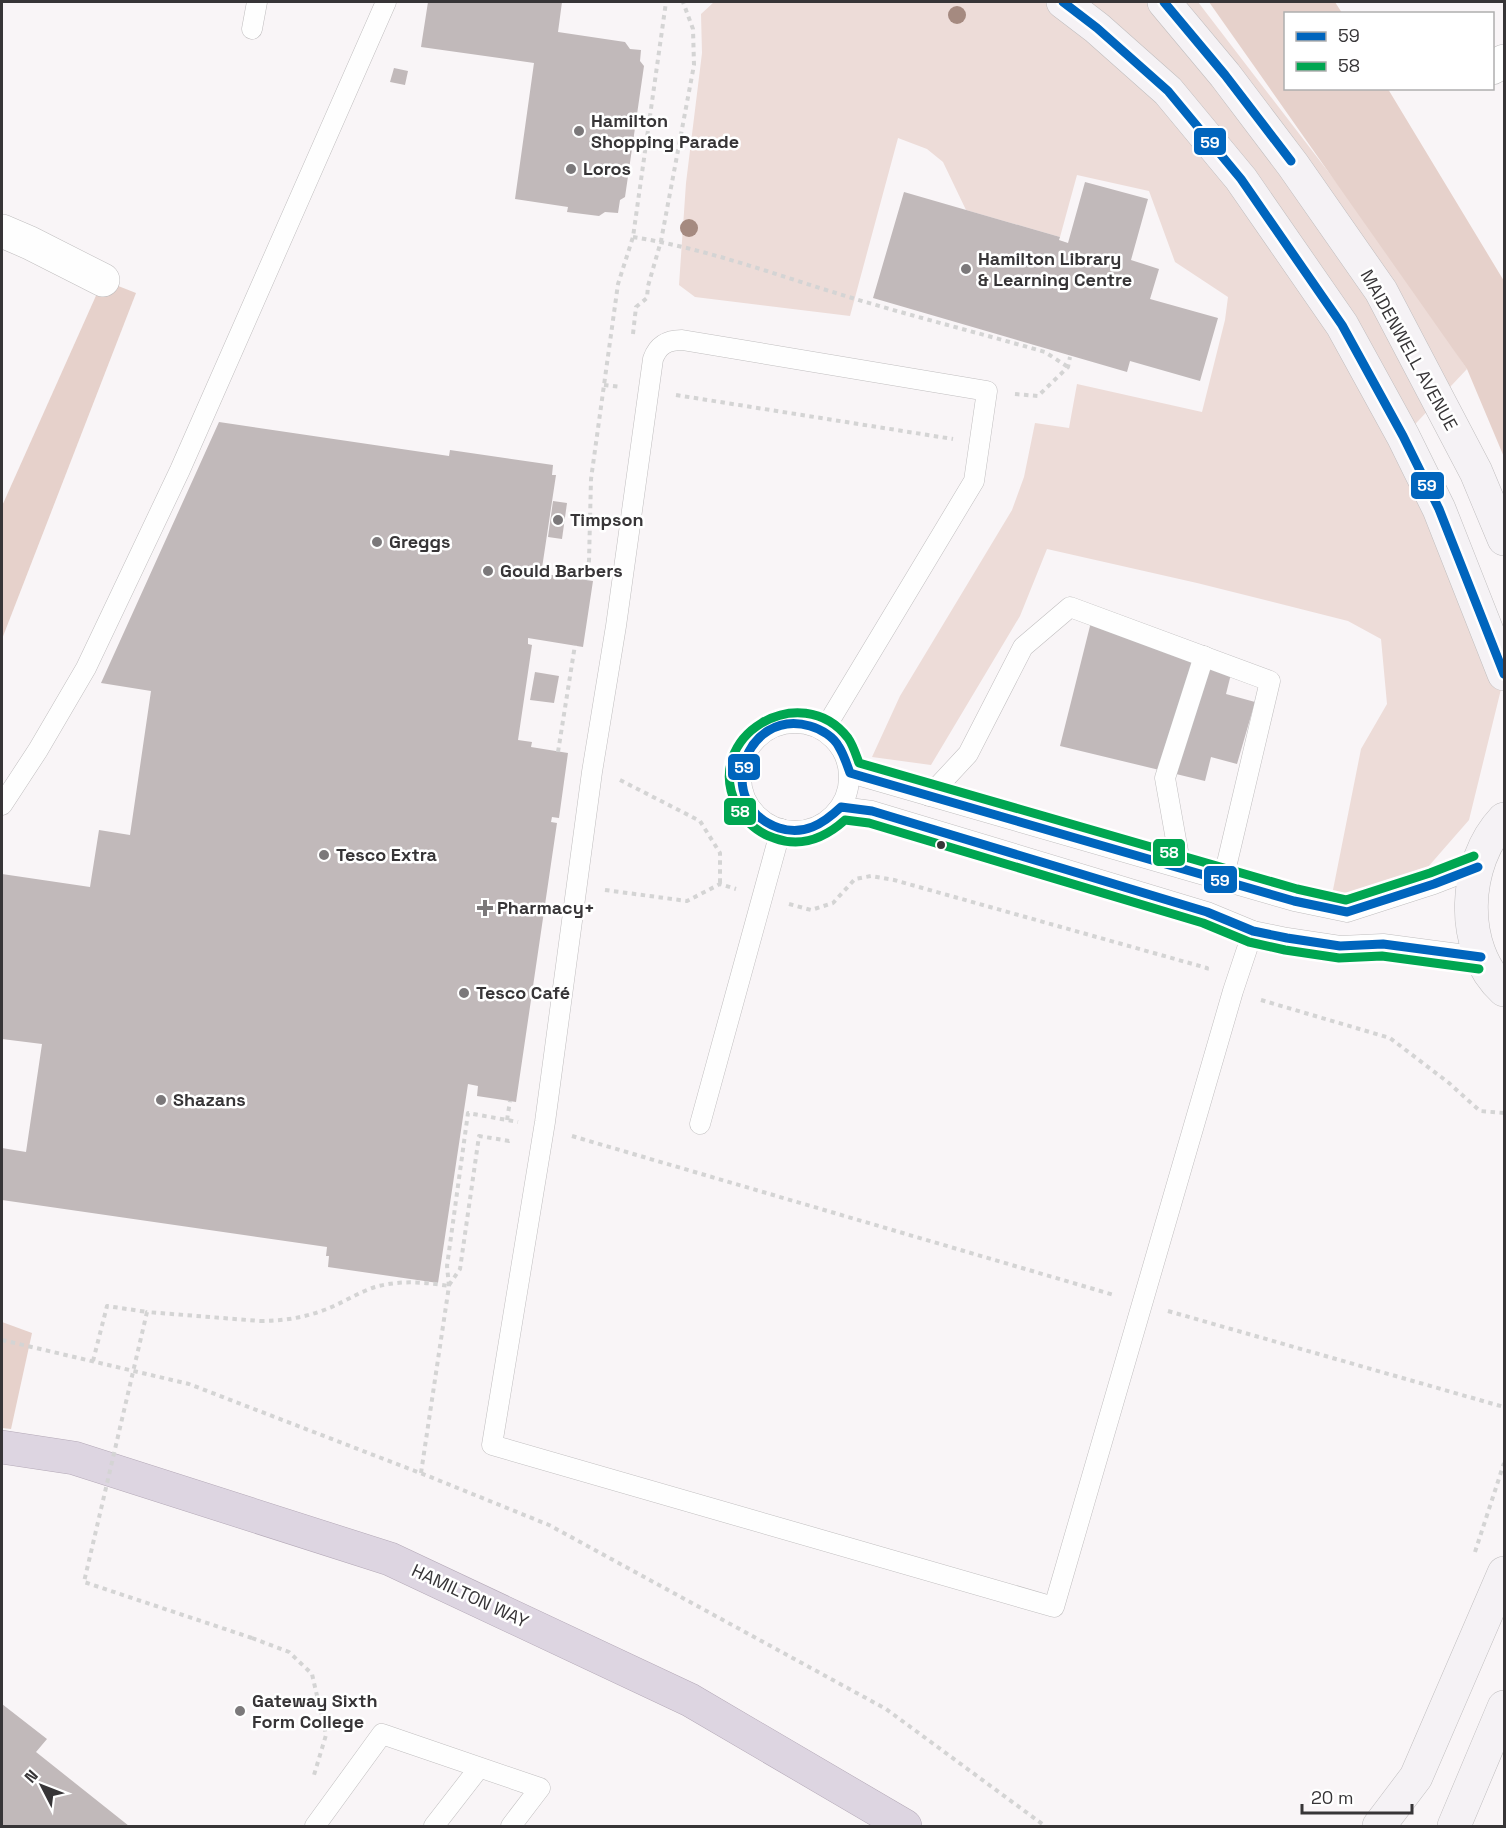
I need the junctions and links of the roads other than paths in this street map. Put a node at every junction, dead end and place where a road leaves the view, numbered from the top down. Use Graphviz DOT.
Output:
graph roads {
  1 [pos="257,2"];
  2 [pos="386,2"];
  3 [pos="1063,2"];
  4 [pos="1164,2"];
  5 [pos="252,29"];
  6 [pos="2,231"];
  7 [pos="103,280"];
  8 [pos="1504,539"];
  9 [pos="1204,657"];
  10 [pos="1504,674"];
  11 [pos="824,730"];
  12 [pos="850,773"];
  13 [pos="929,796"];
  14 [pos="2,805"];
  15 [pos="841,807"];
  16 [pos="1504,819"];
  17 [pos="781,829"];
  18 [pos="1478,867"];
  19 [pos="1181,868"];
  20 [pos="1223,880"];
  21 [pos="1254,931"];
  22 [pos="1481,957"];
  23 [pos="1504,990"];
  24 [pos="700,1124"];
  25 [pos="2,1447"];
  26 [pos="1504,1573"];
  27 [pos="1504,1707"];
  28 [pos="479,1768"];
  29 [pos="315,1827"];
  30 [pos="434,1827"];
  31 [pos="511,1827"];
  32 [pos="905,1827"];
  33 [pos="1380,1827"];
  34 [pos="1454,1827"];
  1 -- 5 [label="lane"];
  2 -- 14 [label="lane"];
  3 -- 10 [label="street"];
  4 -- 8 [label="street, MAIDENWELL AVENUE"];
  6 -- 7 [label="street"];
  9 -- 13 [label="lane"];
  9 -- 19 [label="lane"];
  9 -- 20 [label="lane"];
  11 -- 12 [label="lane"];
  11 -- 17 [label="lane"];
  11 -- 21 [label="lane"];
  12 -- 13 [label="lane"];
  12 -- 15 [label="lane"];
  13 -- 19 [label="lane"];
  15 -- 17 [label="lane"];
  15 -- 21 [label="lane"];
  16 -- 18 [label="street"];
  17 -- 24 [label="lane"];
  18 -- 20 [label="lane"];
  18 -- 22 [label="street"];
  19 -- 20 [label="lane"];
  21 -- 22 [label="lane"];
  22 -- 23 [label="street"];
  25 -- 32 [label="highway, HAMILTON WAY"];
  26 -- 33 [label="street"];
  27 -- 34 [label="street"];
  28 -- 29 [label="lane"];
  28 -- 30 [label="lane"];
  28 -- 31 [label="lane"];
}
